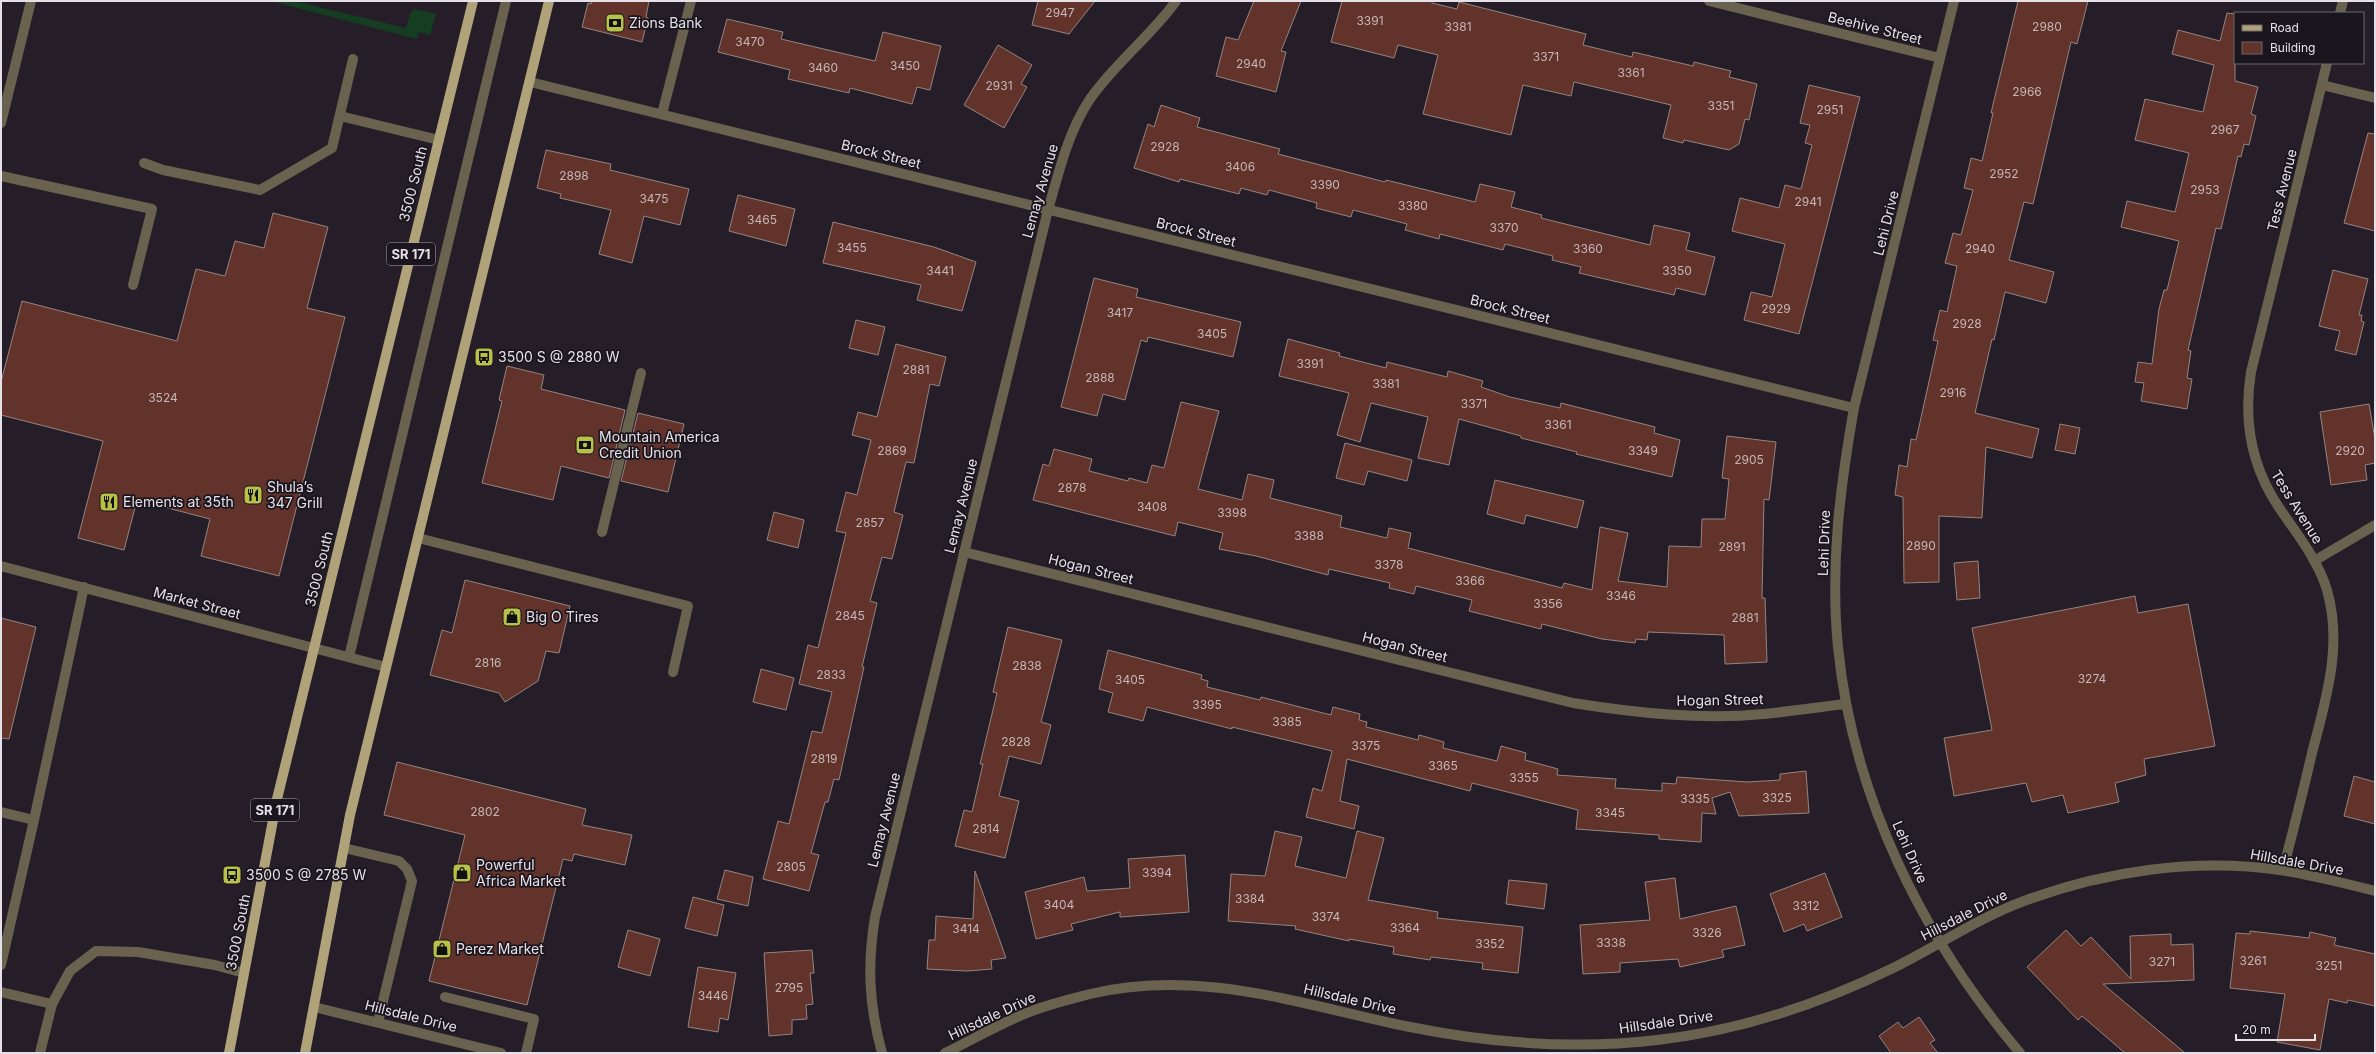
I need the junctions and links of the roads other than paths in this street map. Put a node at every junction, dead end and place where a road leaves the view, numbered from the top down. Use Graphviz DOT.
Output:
graph roads {
  1 [pos="31,1"];
  2 [pos="471,1"];
  3 [pos="506,1"];
  4 [pos="549,1"];
  5 [pos="691,1"];
  6 [pos="1176,1"];
  7 [pos="1709,1"];
  8 [pos="1954,1"];
  9 [pos="2343,1"];
  10 [pos="2340,12"];
  11 [pos="1940,58"];
  12 [pos="353,59"];
  13 [pos="2327,64"];
  14 [pos="530,82"];
  15 [pos="2322,85"];
  16 [pos="2375,98"];
  17 [pos="662,114"];
  18 [pos="340,116"];
  19 [pos="1,123"];
  20 [pos="439,140"];
  21 [pos="144,164"];
  22 [pos="1,176"];
  23 [pos="1048,210"];
  24 [pos="133,286"];
  25 [pos="642,373"];
  26 [pos="1854,408"];
  27 [pos="2375,525"];
  28 [pos="602,532"];
  29 [pos="418,538"];
  30 [pos="964,552"];
  31 [pos="2314,561"];
  32 [pos="1,566"];
  33 [pos="84,587"];
  34 [pos="314,648"];
  35 [pos="349,657"];
  36 [pos="386,667"];
  37 [pos="674,672"];
  38 [pos="1846,704"];
  39 [pos="1,812"];
  40 [pos="34,820"];
  41 [pos="344,848"];
  42 [pos="2283,870"];
  43 [pos="2375,891"];
  44 [pos="1939,944"];
  45 [pos="1,965"];
  46 [pos="244,973"];
  47 [pos="1,992"];
  48 [pos="445,997"];
  49 [pos="52,1004"];
  50 [pos="314,1007"];
  51 [pos="378,1022"];
  52 [pos="40,1053"];
  53 [pos="229,1053"];
  54 [pos="305,1053"];
  55 [pos="501,1053"];
  56 [pos="526,1053"];
  57 [pos="882,1053"];
  58 [pos="945,1053"];
  59 [pos="2020,1053"];
  1 -- 19 [label="street"];
  2 -- 20 [label="main road, 3500 South / SR 171"];
  3 -- 35 [label="street"];
  4 -- 14 [label="main road"];
  5 -- 17 [label="street"];
  6 -- 23 [label="street, Lemay Avenue"];
  7 -- 11 [label="street, Beehive Street"];
  8 -- 11 [label="street, Lehi Drive"];
  9 -- 10 [label="street"];
  11 -- 26 [label="street, Lehi Drive"];
  12 -- 18 [label="street"];
  13 -- 15 [label="street, Tess Avenue"];
  14 -- 17 [label="street, Brock Street"];
  14 -- 29 [label="main road"];
  15 -- 16 [label="street"];
  15 -- 31 [label="street, Tess Avenue"];
  17 -- 23 [label="street, Brock Street"];
  18 -- 20 [label="street"];
  18 -- 21 [label="street"];
  20 -- 34 [label="main road, 3500 South / SR 171"];
  22 -- 24 [label="street"];
  23 -- 26 [label="street, Brock Street"];
  23 -- 30 [label="street, Lemay Avenue"];
  25 -- 28 [label="street"];
  26 -- 38 [label="street, Lehi Drive"];
  27 -- 31 [label="street"];
  29 -- 36 [label="main road"];
  29 -- 37 [label="street"];
  30 -- 38 [label="street, Hogan Street"];
  30 -- 57 [label="street, Lemay Avenue"];
  31 -- 42 [label="street, Tess Avenue"];
  32 -- 33 [label="street, Market Street"];
  33 -- 34 [label="street, Market Street"];
  33 -- 40 [label="street"];
  34 -- 35 [label="street, Market Street"];
  34 -- 46 [label="main road, 3500 South / SR 171"];
  35 -- 36 [label="street, Market Street"];
  36 -- 41 [label="main road"];
  38 -- 44 [label="street, Lehi Drive"];
  39 -- 40 [label="street"];
  40 -- 45 [label="street"];
  41 -- 50 [label="main road"];
  41 -- 51 [label="street"];
  42 -- 43 [label="street, Hillsdale Drive"];
  42 -- 44 [label="street, Hillsdale Drive"];
  44 -- 58 [label="street, Hillsdale Drive"];
  44 -- 59 [label="street, Lehi Drive"];
  46 -- 49 [label="street"];
  46 -- 53 [label="main road, 3500 South / SR 171"];
  47 -- 49 [label="street"];
  48 -- 56 [label="street"];
  49 -- 52 [label="street"];
  50 -- 51 [label="street, Hillsdale Drive"];
  50 -- 54 [label="main road"];
  51 -- 55 [label="street, Hillsdale Drive"];
}
